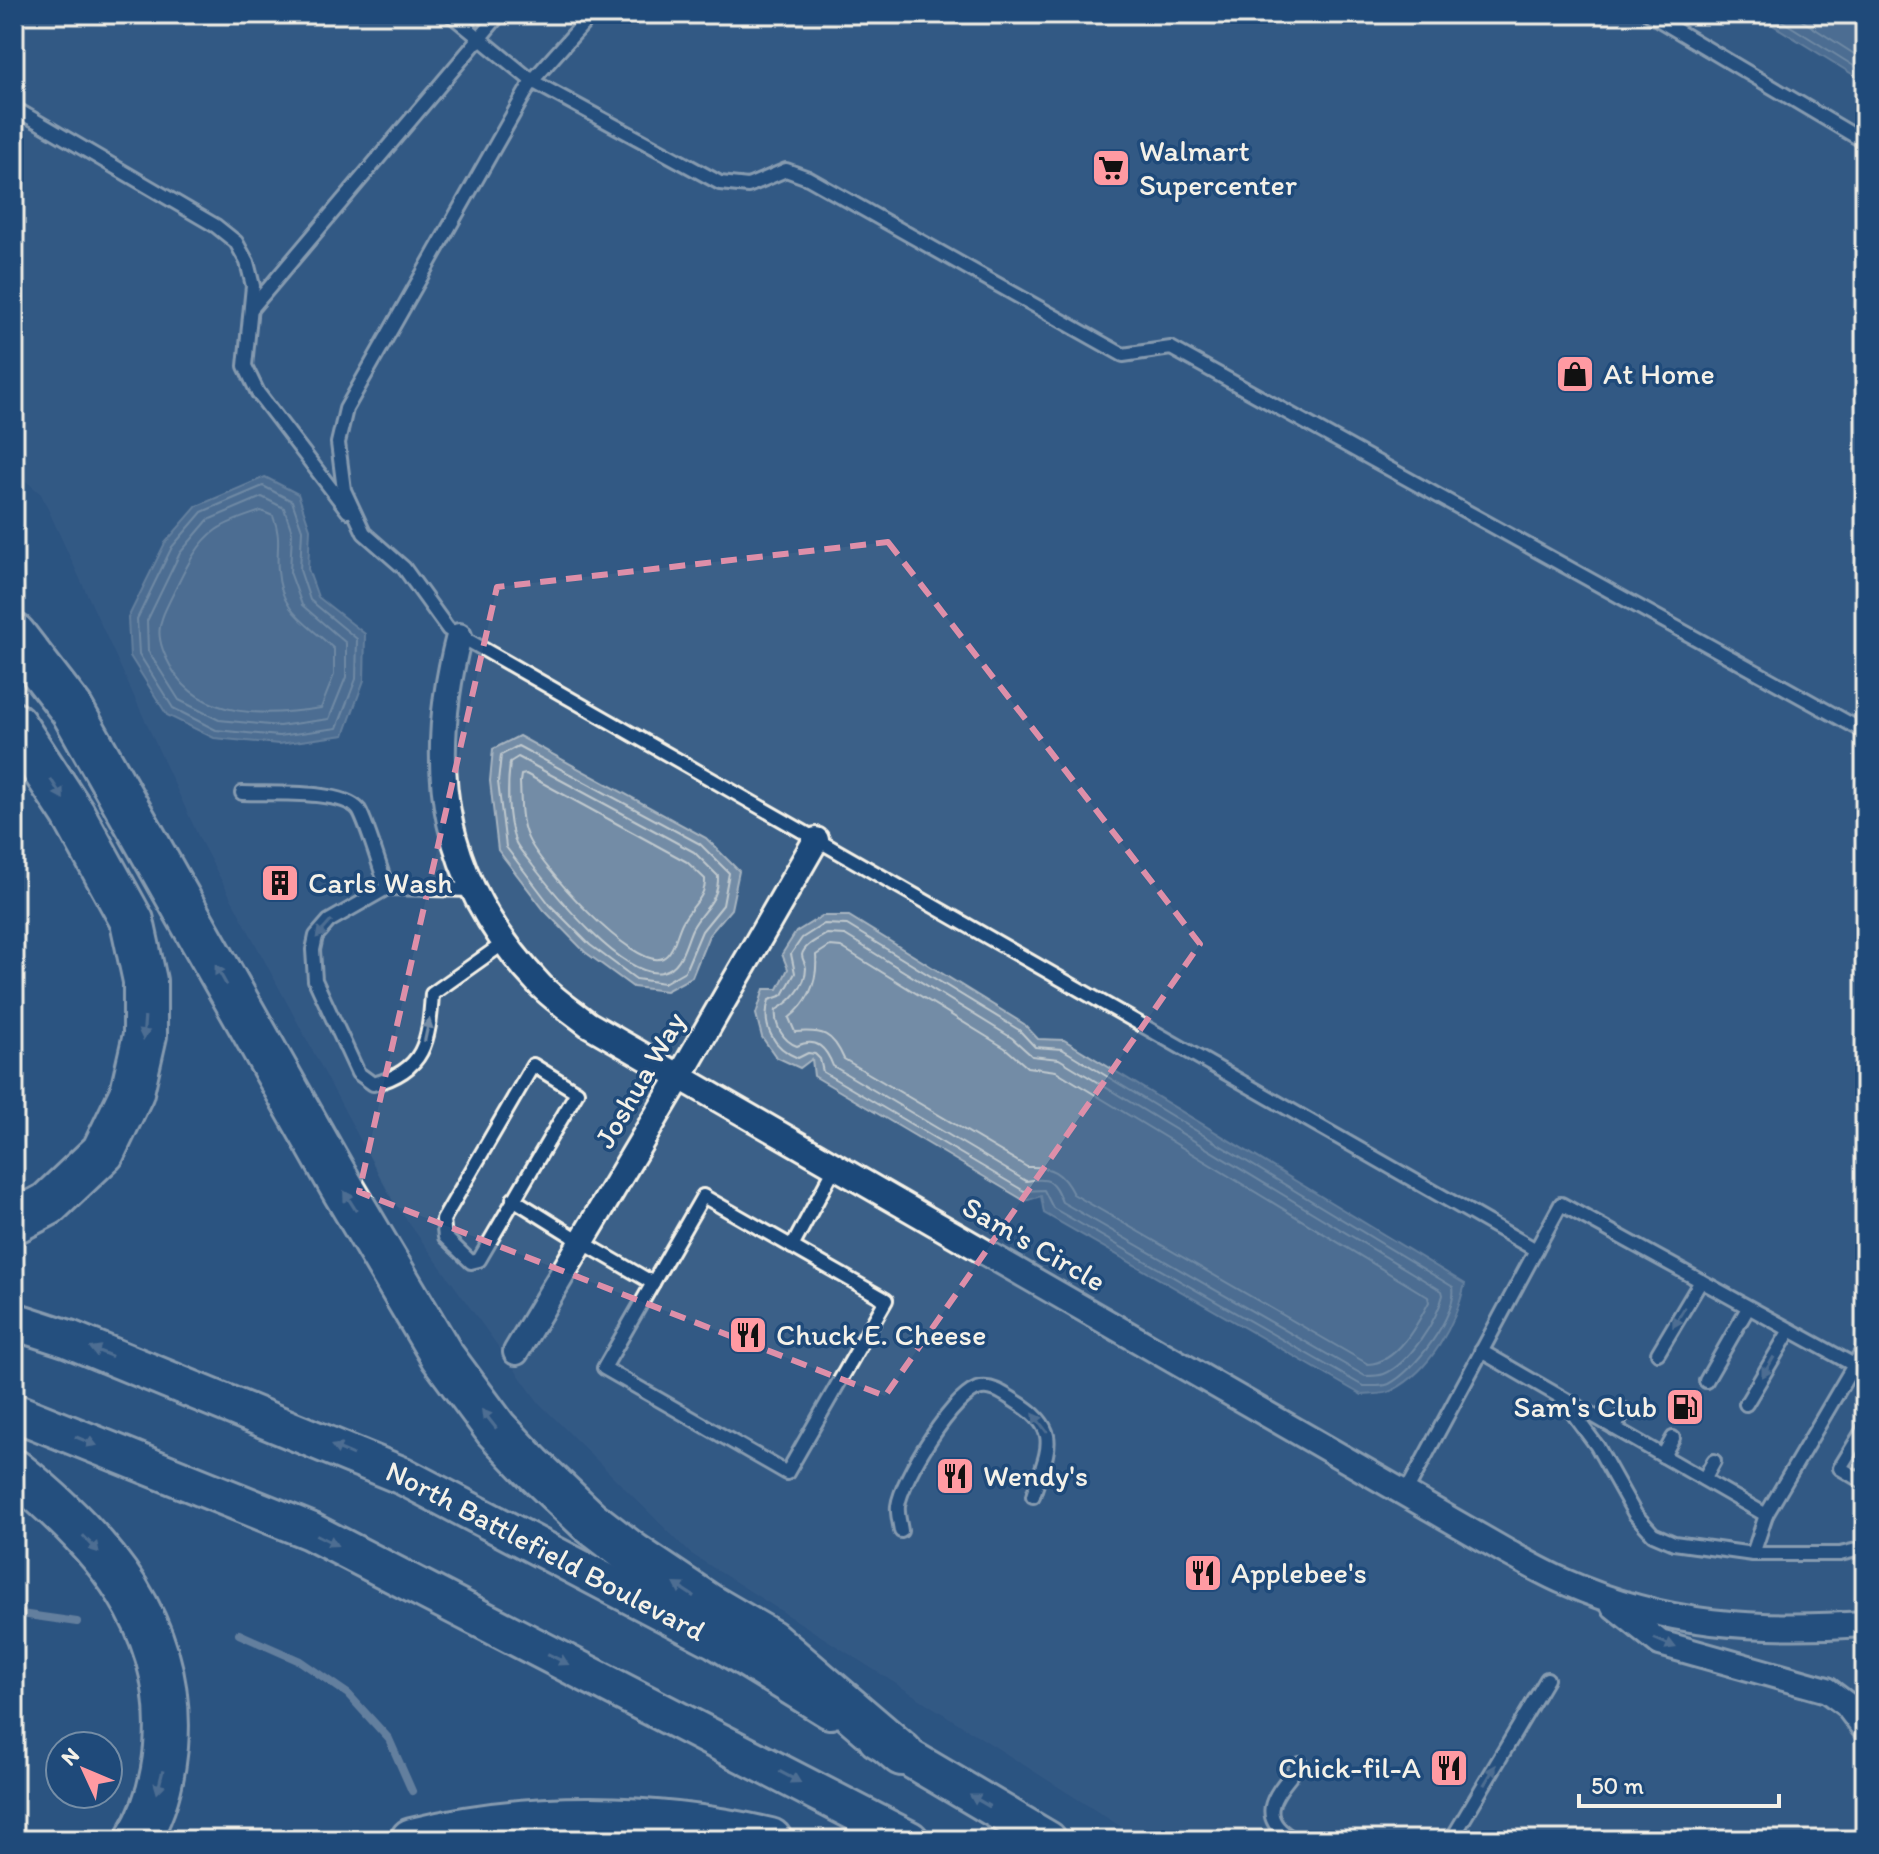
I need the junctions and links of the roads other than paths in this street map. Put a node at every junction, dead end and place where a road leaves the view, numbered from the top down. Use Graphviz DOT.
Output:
graph roads {
  1 [pos="450,14"];
  2 [pos="500,14"];
  3 [pos="592,14"];
  4 [pos="1649,14"];
  5 [pos="480,38"];
  6 [pos="532,81"];
  7 [pos="14,108"];
  8 [pos="1865,142"];
  9 [pos="252,308"];
  10 [pos="364,533"];
  11 [pos="14,635"];
  12 [pos="459,636"];
  13 [pos="14,724"];
  14 [pos="1865,732"];
  15 [pos="242,793"];
  16 [pos="816,840"];
  17 [pos="387,888"];
  18 [pos="473,890"];
  19 [pos="504,943"];
  20 [pos="679,1078"];
  21 [pos="835,1167"];
  22 [pos="513,1199"];
  23 [pos="14,1222"];
  24 [pos="582,1242"];
  25 [pos="792,1247"];
  26 [pos="1536,1250"];
  27 [pos="1701,1281"];
  28 [pos="653,1283"];
  29 [pos="1748,1308"];
  30 [pos="14,1321"];
  31 [pos="1790,1330"];
  32 [pos="1865,1346"];
  33 [pos="1481,1351"];
  34 [pos="516,1352"];
  35 [pos="1658,1353"];
  36 [pos="1854,1365"];
  37 [pos="1706,1381"];
  38 [pos="1562,1398"];
  39 [pos="1746,1404"];
  40 [pos="1625,1410"];
  41 [pos="14,1412"];
  42 [pos="1865,1427"];
  43 [pos="1614,1428"];
  44 [pos="1673,1438"];
  45 [pos="1663,1456"];
  46 [pos="1714,1461"];
  47 [pos="14,1471"];
  48 [pos="1704,1479"];
  49 [pos="1865,1483"];
  50 [pos="1405,1494"];
  51 [pos="1033,1496"];
  52 [pos="1766,1515"];
  53 [pos="901,1531"];
  54 [pos="1865,1548"];
  55 [pos="1753,1554"];
  56 [pos="1603,1597"];
  57 [pos="1865,1624"];
  58 [pos="1547,1679"];
  59 [pos="1865,1729"];
  60 [pos="902,1754"];
  61 [pos="1300,1764"];
  62 [pos="137,1840"];
  63 [pos="412,1840"];
  64 [pos="770,1840"];
  65 [pos="910,1840"];
  66 [pos="1048,1840"];
  67 [pos="1295,1840"];
  68 [pos="1448,1840"];
  1 -- 5 [label="lane"];
  2 -- 5 [label="lane"];
  3 -- 6 [label="lane"];
  4 -- 8 [label="lane"];
  5 -- 6 [label="lane"];
  5 -- 9 [label="lane"];
  6 -- 10 [label="lane"];
  6 -- 14 [label="lane"];
  7 -- 9 [label="lane"];
  9 -- 10 [label="lane"];
  10 -- 12 [label="lane"];
  60 -- 11 [label="highway, one-way"];
  12 -- 16 [label="lane"];
  12 -- 18 [label="street, Sam's Circle"];
  13 -- 23 [label="highway, one-way"];
  15 -- 17 [label="lane"];
  16 -- 20 [label="street, Joshua Way"];
  16 -- 26 [label="lane"];
  17 -- 18 [label="lane"];
  17 -- 19 [label="lane, one-way"];
  18 -- 19 [label="street, Sam's Circle"];
  19 -- 20 [label="street, Sam's Circle"];
  20 -- 21 [label="street, Sam's Circle"];
  20 -- 24 [label="street, Joshua Way"];
  21 -- 25 [label="lane"];
  21 -- 50 [label="street, Sam's Circle"];
  22 -- 22 [label="lane"];
  22 -- 24 [label="lane"];
  24 -- 28 [label="lane"];
  24 -- 34 [label="street, Joshua Way"];
  25 -- 28 [label="lane"];
  25 -- 28 [label="lane"];
  26 -- 27 [label="lane"];
  26 -- 33 [label="lane"];
  27 -- 29 [label="lane"];
  27 -- 35 [label="lane, one-way"];
  29 -- 31 [label="lane"];
  29 -- 37 [label="lane"];
  60 -- 30 [label="main road, North Battlefield Boulevard, one-way"];
  31 -- 36 [label="lane"];
  31 -- 39 [label="lane, one-way"];
  32 -- 36 [label="lane"];
  33 -- 38 [label="lane"];
  33 -- 50 [label="lane"];
  36 -- 52 [label="lane"];
  38 -- 43 [label="lane"];
  38 -- 55 [label="lane"];
  40 -- 43 [label="lane"];
  41 -- 65 [label="main road, one-way"];
  42 -- 49 [label="lane"];
  43 -- 45 [label="lane"];
  44 -- 45 [label="lane"];
  45 -- 48 [label="lane"];
  46 -- 48 [label="lane"];
  47 -- 62 [label="highway, one-way"];
  48 -- 52 [label="lane"];
  50 -- 56 [label="street, Sam's Circle"];
  51 -- 53 [label="lane, one-way"];
  52 -- 55 [label="lane"];
  54 -- 55 [label="lane"];
  56 -- 57 [label="street, Sam's Circle"];
  56 -- 59 [label="street, one-way"];
  68 -- 58 [label="lane, one-way"];
  66 -- 60 [label="main road, North Battlefield Boulevard, one-way"];
  61 -- 67 [label="lane"];
  63 -- 64 [label="highway"];
}
